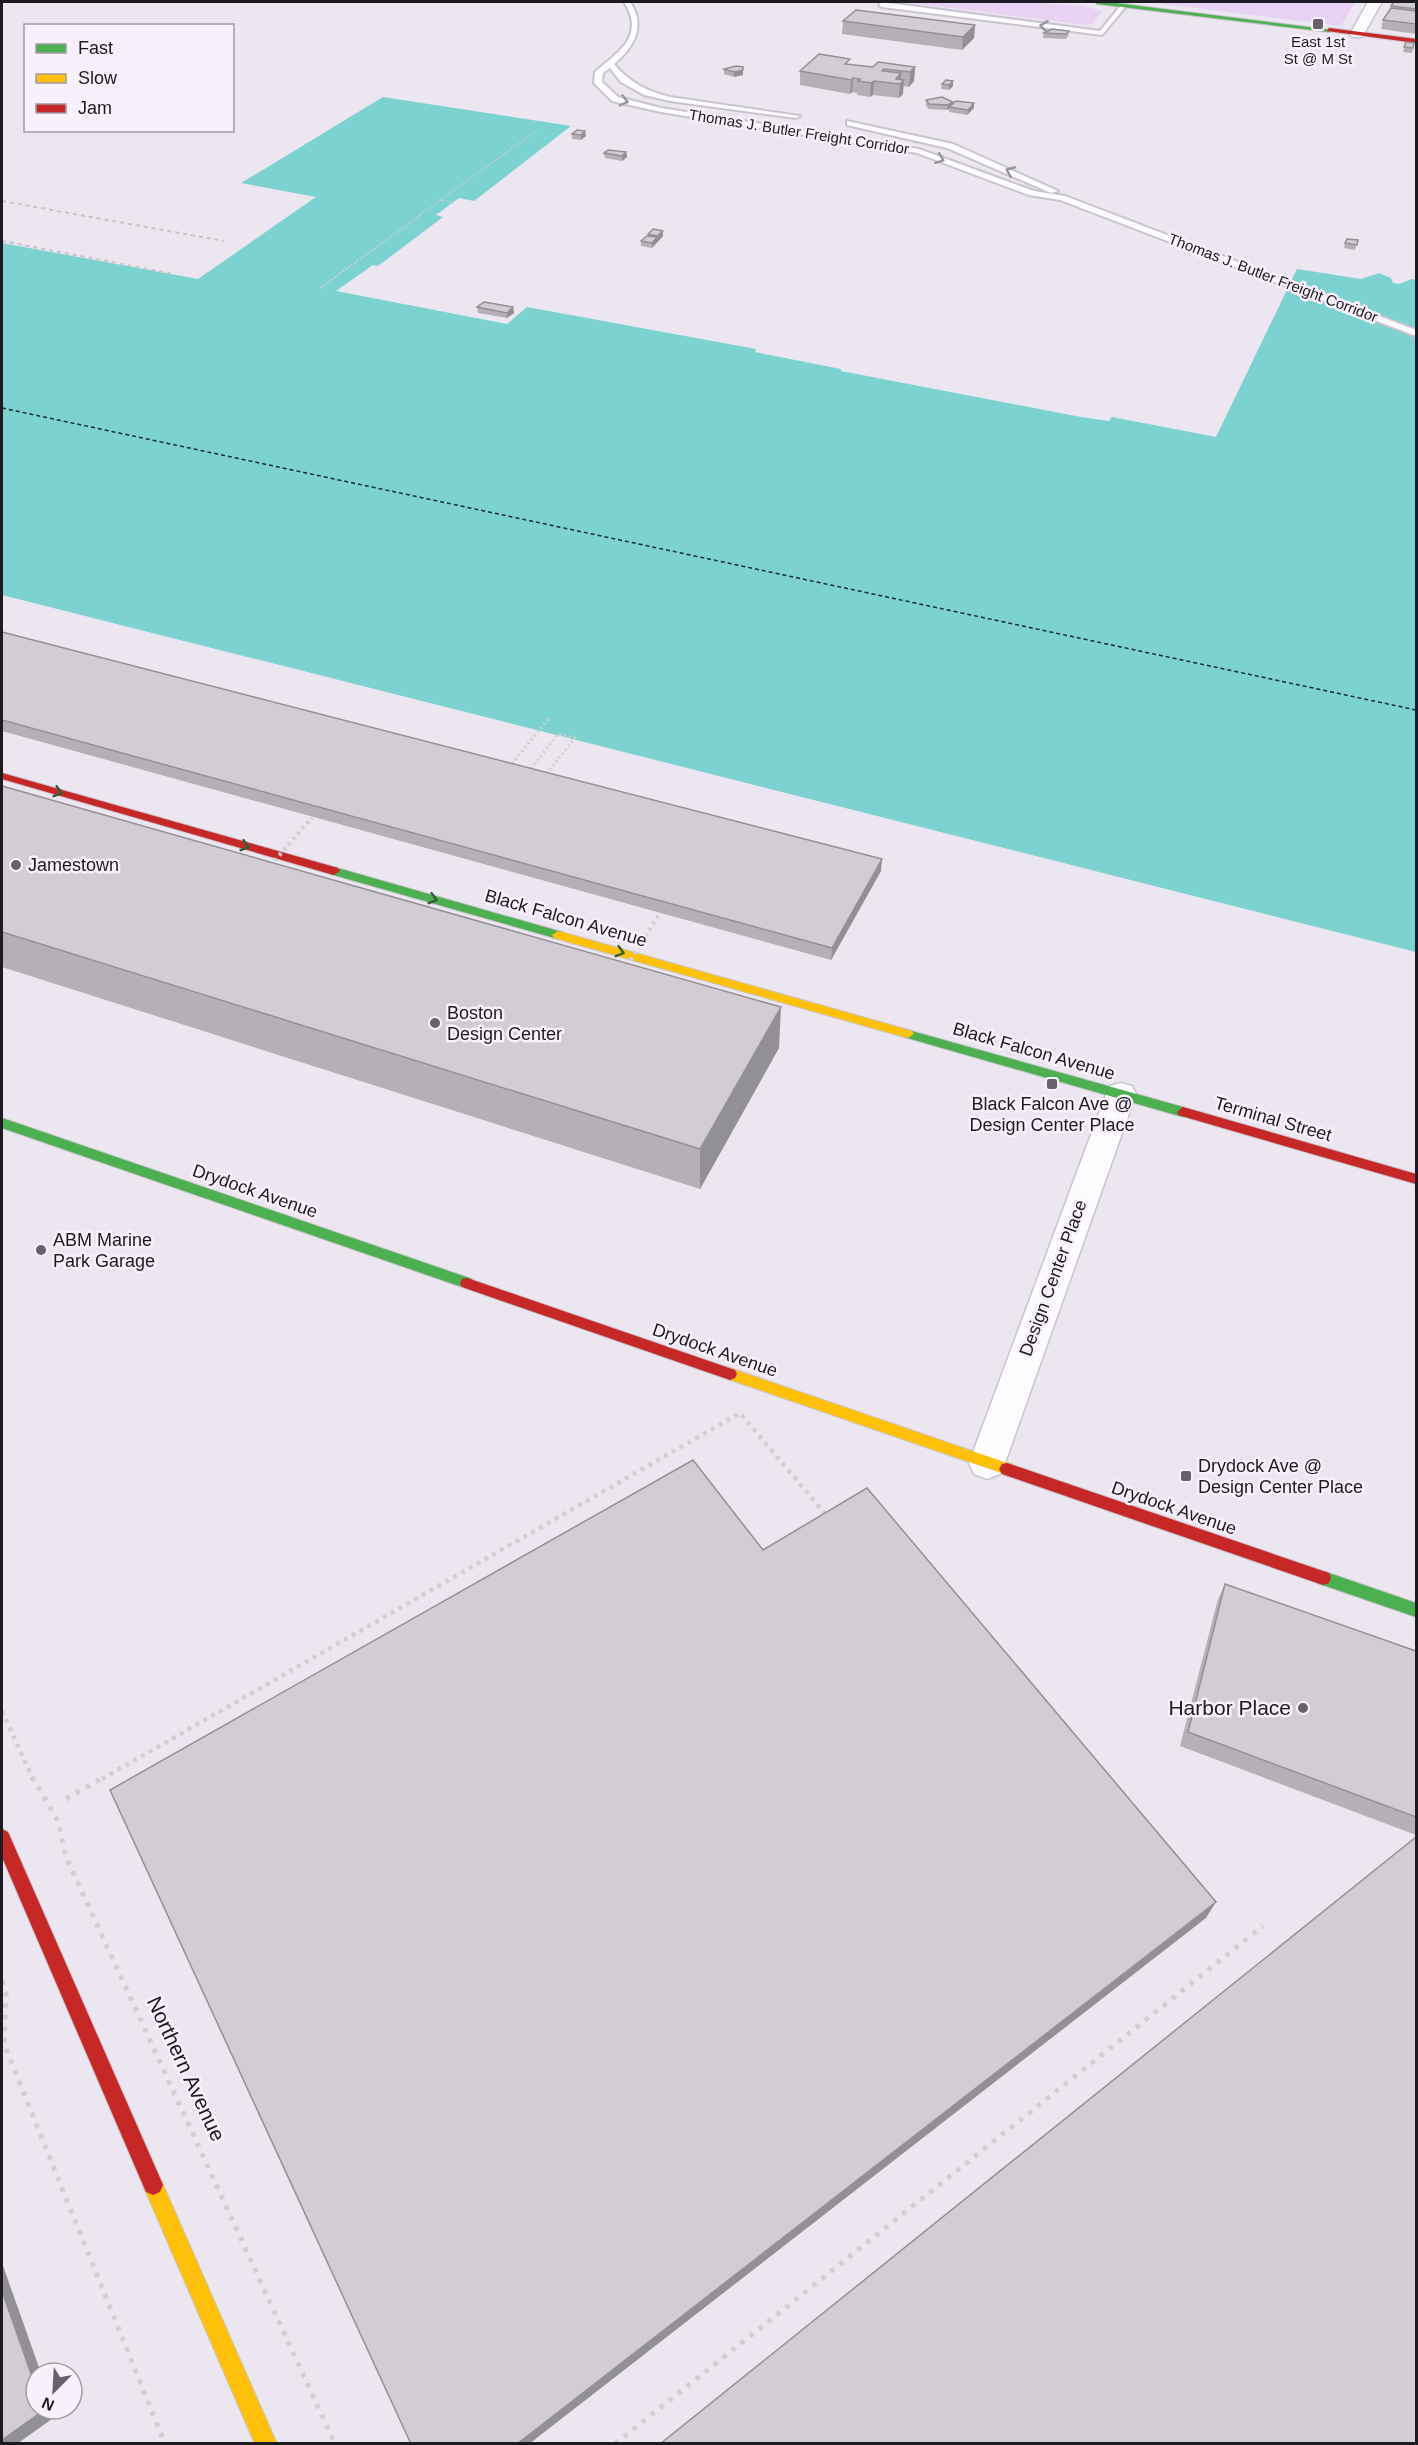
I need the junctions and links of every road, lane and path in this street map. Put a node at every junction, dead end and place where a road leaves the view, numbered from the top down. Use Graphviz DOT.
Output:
graph roads {
  1 [pos="627,2"];
  2 [pos="884,2"];
  3 [pos="1097,2"];
  4 [pos="1375,2"];
  5 [pos="1124,5"];
  6 [pos="1357,33"];
  7 [pos="1416,41"];
  8 [pos="611,65"];
  9 [pos="796,116"];
  10 [pos="850,123"];
  11 [pos="537,130"];
  12 [pos="1062,198"];
  13 [pos="439,200"];
  14 [pos="453,202"];
  15 [pos="320,288"];
  16 [pos="1416,333"];
  17 [pos="548,719"];
  18 [pos="2,776"];
  19 [pos="540,783"];
  20 [pos="313,817"];
  21 [pos="268,868"];
  22 [pos="660,913"];
  23 [pos="625,970"];
  24 [pos="1121,1094"];
  25 [pos="2,1123"];
  26 [pos="35,1134"];
  27 [pos="18,1141"];
  28 [pos="1416,1179"];
  29 [pos="987,1463"];
  30 [pos="828,1518"];
  31 [pos="1416,1610"];
  32 [pos="2,1711"];
  33 [pos="66,1799"];
  34 [pos="2,1838"];
  35 [pos="1263,1926"];
  36 [pos="2,1981"];
  37 [pos="165,2444"];
  38 [pos="266,2444"];
  39 [pos="335,2444"];
  40 [pos="615,2444"];
  1 -- 8 [label="lane, Thomas J. Butler Freight Corridor"];
  5 -- 2 [label="lane, one-way"];
  3 -- 5 [label="street"];
  4 -- 6 [label="street"];
  5 -- 6 [label="street"];
  6 -- 7 [label="street"];
  8 -- 9 [label="lane, Thomas J. Butler Freight Corridor"];
  8 -- 12 [label="lane, Thomas J. Butler Freight Corridor, one-way"];
  12 -- 10 [label="lane, Thomas J. Butler Freight Corridor, one-way"];
  11 -- 13 [label="path"];
  12 -- 16 [label="lane, Thomas J. Butler Freight Corridor"];
  13 -- 14 [label="path"];
  13 -- 15 [label="path"];
  17 -- 19 [label="path"];
  18 -- 24 [label="street, Black Falcon Avenue, one-way"];
  20 -- 21 [label="path, bridge"];
  22 -- 23 [label="path, bridge"];
  24 -- 28 [label="street, Terminal Street"];
  24 -- 29 [label="street, Design Center Place"];
  25 -- 26 [label="street, Drydock Avenue"];
  26 -- 27 [label="street"];
  26 -- 29 [label="street, Drydock Avenue"];
  29 -- 31 [label="street, Drydock Avenue"];
  30 -- 33 [label="path"];
  32 -- 39 [label="path, Northern Avenue"];
  34 -- 38 [label="street"];
  35 -- 40 [label="path"];
  36 -- 37 [label="path"];
}
